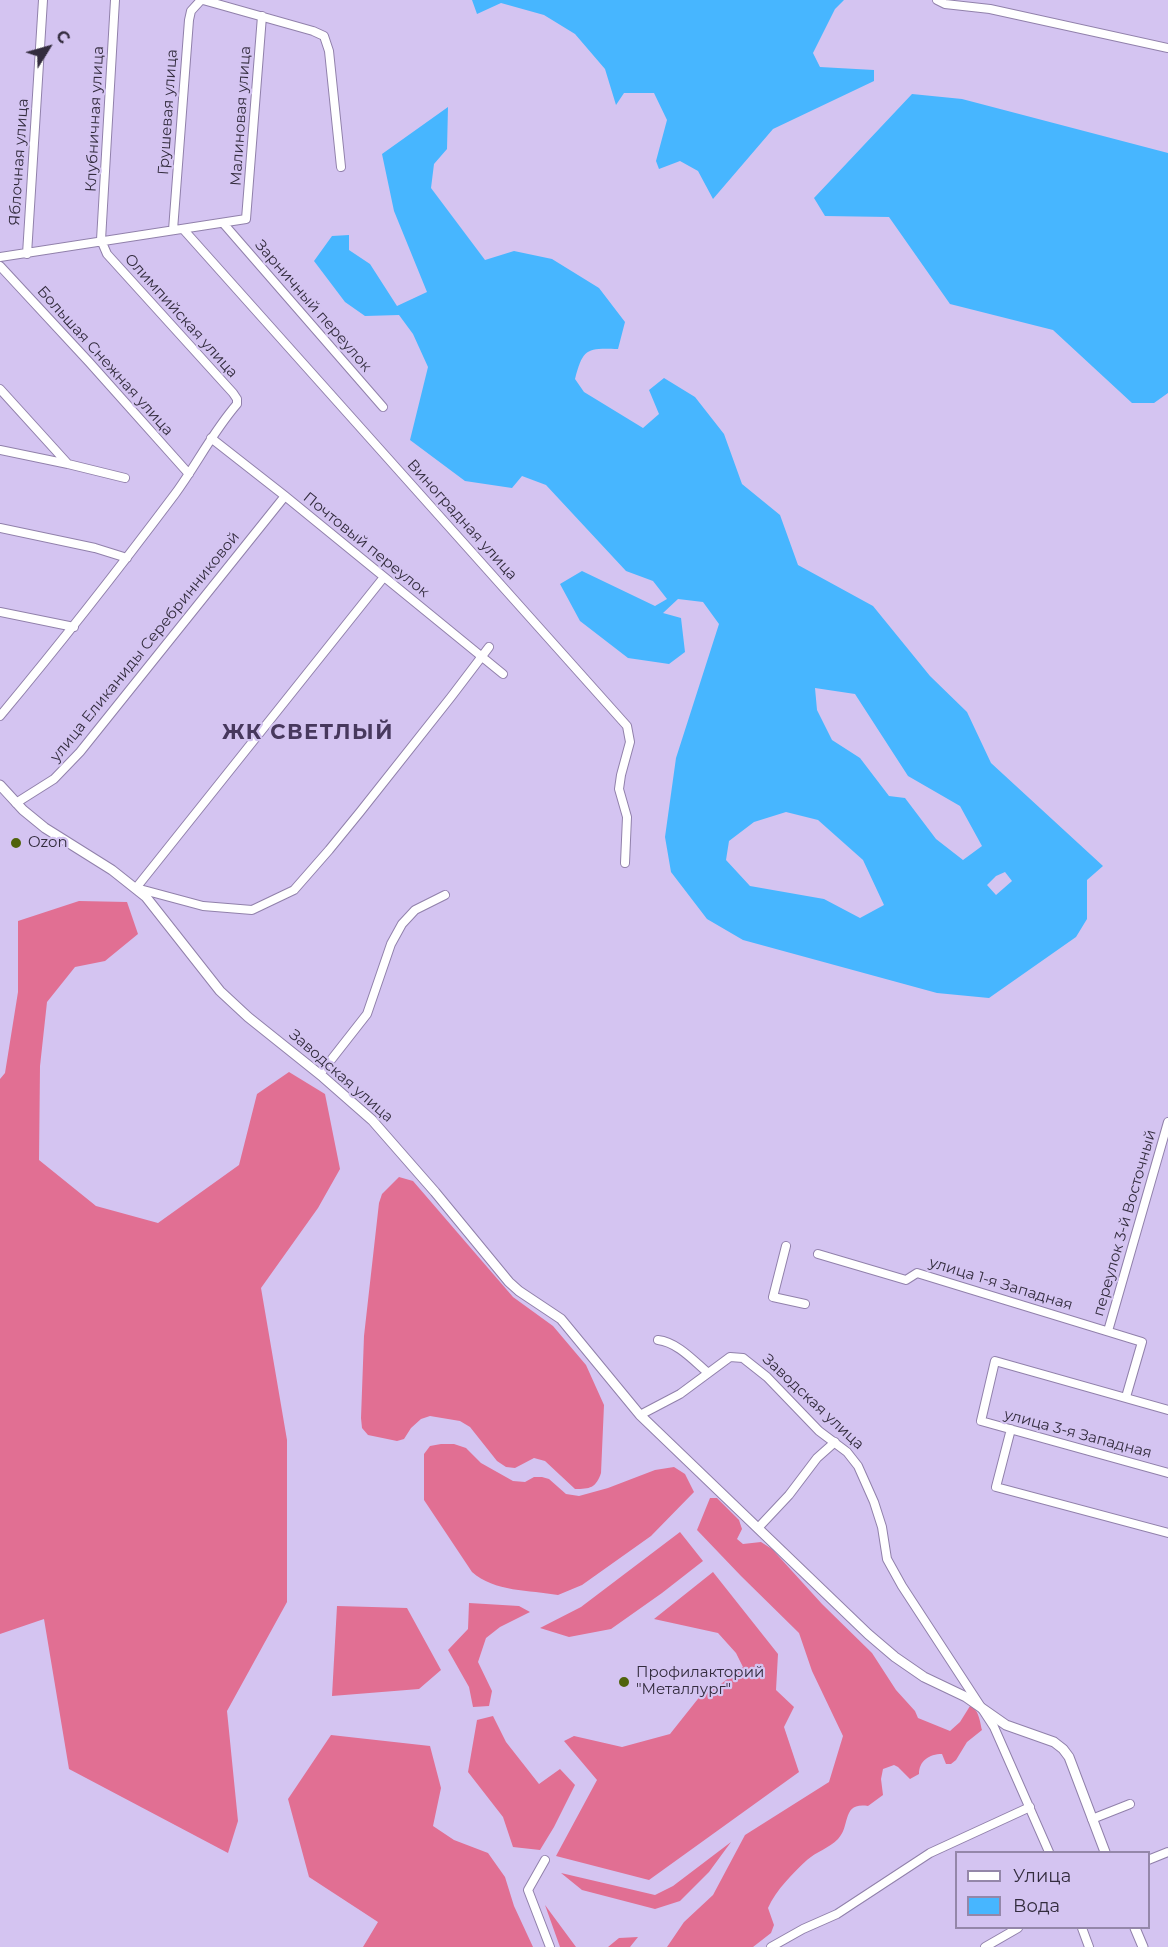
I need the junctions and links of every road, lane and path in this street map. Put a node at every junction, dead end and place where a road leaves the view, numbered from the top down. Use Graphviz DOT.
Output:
graph roads {
  1 [pos="43,0"];
  2 [pos="115,0"];
  3 [pos="202,0"];
  4 [pos="937,0"];
  5 [pos="262,15"];
  6 [pos="1168,48"];
  7 [pos="341,167"];
  8 [pos="223,223"];
  9 [pos="183,229"];
  10 [pos="173,230"];
  11 [pos="101,240"];
  12 [pos="27,254"];
  13 [pos="0,257"];
  14 [pos="0,266"];
  15 [pos="0,389"];
  16 [pos="383,407"];
  17 [pos="211,438"];
  18 [pos="0,450"];
  19 [pos="68,464"];
  20 [pos="189,474"];
  21 [pos="125,478"];
  22 [pos="285,496"];
  23 [pos="0,528"];
  24 [pos="127,558"];
  25 [pos="384,577"];
  26 [pos="0,612"];
  27 [pos="74,627"];
  28 [pos="489,647"];
  29 [pos="481,656"];
  30 [pos="503,674"];
  31 [pos="0,716"];
  32 [pos="0,785"];
  33 [pos="16,803"];
  34 [pos="625,863"];
  35 [pos="136,888"];
  36 [pos="445,895"];
  37 [pos="320,1074"];
  38 [pos="1168,1122"];
  39 [pos="786,1246"];
  40 [pos="819,1254"];
  41 [pos="805,1304"];
  42 [pos="1108,1331"];
  43 [pos="658,1340"];
  44 [pos="708,1373"];
  45 [pos="1126,1397"];
  46 [pos="1168,1410"];
  47 [pos="640,1415"];
  48 [pos="1011,1429"];
  49 [pos="834,1442"];
  50 [pos="1168,1473"];
  51 [pos="758,1528"];
  52 [pos="1168,1533"];
  53 [pos="977,1704"];
  54 [pos="1130,1804"];
  55 [pos="1030,1807"];
  56 [pos="1092,1819"];
  57 [pos="1049,1851"];
  58 [pos="1105,1851"];
  59 [pos="1168,1852"];
  60 [pos="545,1860"];
  61 [pos="1150,1860"];
  62 [pos="1016,1929"];
  63 [pos="1082,1929"];
  64 [pos="1135,1929"];
  65 [pos="550,1947"];
  66 [pos="771,1947"];
  67 [pos="985,1947"];
  68 [pos="1089,1947"];
  69 [pos="1143,1947"];
  1 -- 12 [label="street, Яблочная улица"];
  2 -- 11 [label="street, Клубничная улица"];
  3 -- 5 [label="street"];
  3 -- 10 [label="street, Грушевая улица"];
  4 -- 6 [label="street"];
  5 -- 7 [label="street"];
  5 -- 8 [label="street, Малиновая улица"];
  8 -- 9 [label="street"];
  8 -- 16 [label="street, Зарничный переулок"];
  9 -- 10 [label="street"];
  9 -- 34 [label="street, Виноградная улица"];
  10 -- 11 [label="street"];
  11 -- 12 [label="street"];
  11 -- 17 [label="street, Олимпийская улица"];
  12 -- 13 [label="street"];
  14 -- 20 [label="street, Большая Снежная улица"];
  15 -- 19 [label="street"];
  17 -- 20 [label="street"];
  17 -- 22 [label="street, Почтовый переулок"];
  18 -- 19 [label="street"];
  19 -- 21 [label="street"];
  20 -- 24 [label="street"];
  22 -- 25 [label="street, Почтовый переулок"];
  22 -- 33 [label="street, улица Еликаниды Серебринниковой"];
  23 -- 24 [label="street"];
  24 -- 27 [label="street"];
  25 -- 29 [label="street, Почтовый переулок"];
  25 -- 35 [label="street"];
  26 -- 27 [label="street"];
  27 -- 31 [label="street"];
  28 -- 29 [label="street"];
  29 -- 30 [label="street, Почтовый переулок"];
  29 -- 35 [label="street"];
  32 -- 33 [label="street, Заводская улица"];
  33 -- 35 [label="street, Заводская улица"];
  35 -- 37 [label="street, Заводская улица"];
  36 -- 37 [label="street"];
  37 -- 47 [label="street, Заводская улица"];
  38 -- 42 [label="street, переулок 3-й Восточный"];
  39 -- 41 [label="street"];
  40 -- 42 [label="street, улица 1-я Западная"];
  42 -- 45 [label="street, улица 1-я Западная"];
  43 -- 44 [label="street"];
  44 -- 47 [label="street, Заводская улица"];
  44 -- 49 [label="street, Заводская улица"];
  45 -- 46 [label="street"];
  45 -- 48 [label="street, улица 3-я Западная"];
  47 -- 51 [label="street, Заводская улица"];
  48 -- 50 [label="street, улица 3-я Западная"];
  48 -- 52 [label="street"];
  49 -- 51 [label="street"];
  49 -- 53 [label="street, Заводская улица"];
  51 -- 53 [label="street, Заводская улица"];
  53 -- 55 [label="street"];
  53 -- 56 [label="street, Заводская улица"];
  54 -- 56 [label="street"];
  55 -- 57 [label="street"];
  55 -- 66 [label="street"];
  56 -- 58 [label="street, Заводская улица"];
  59 -- 61 [label="street"];
  60 -- 65 [label="street"];
  62 -- 67 [label="street"];
  63 -- 68 [label="street"];
  64 -- 69 [label="street"];
}
